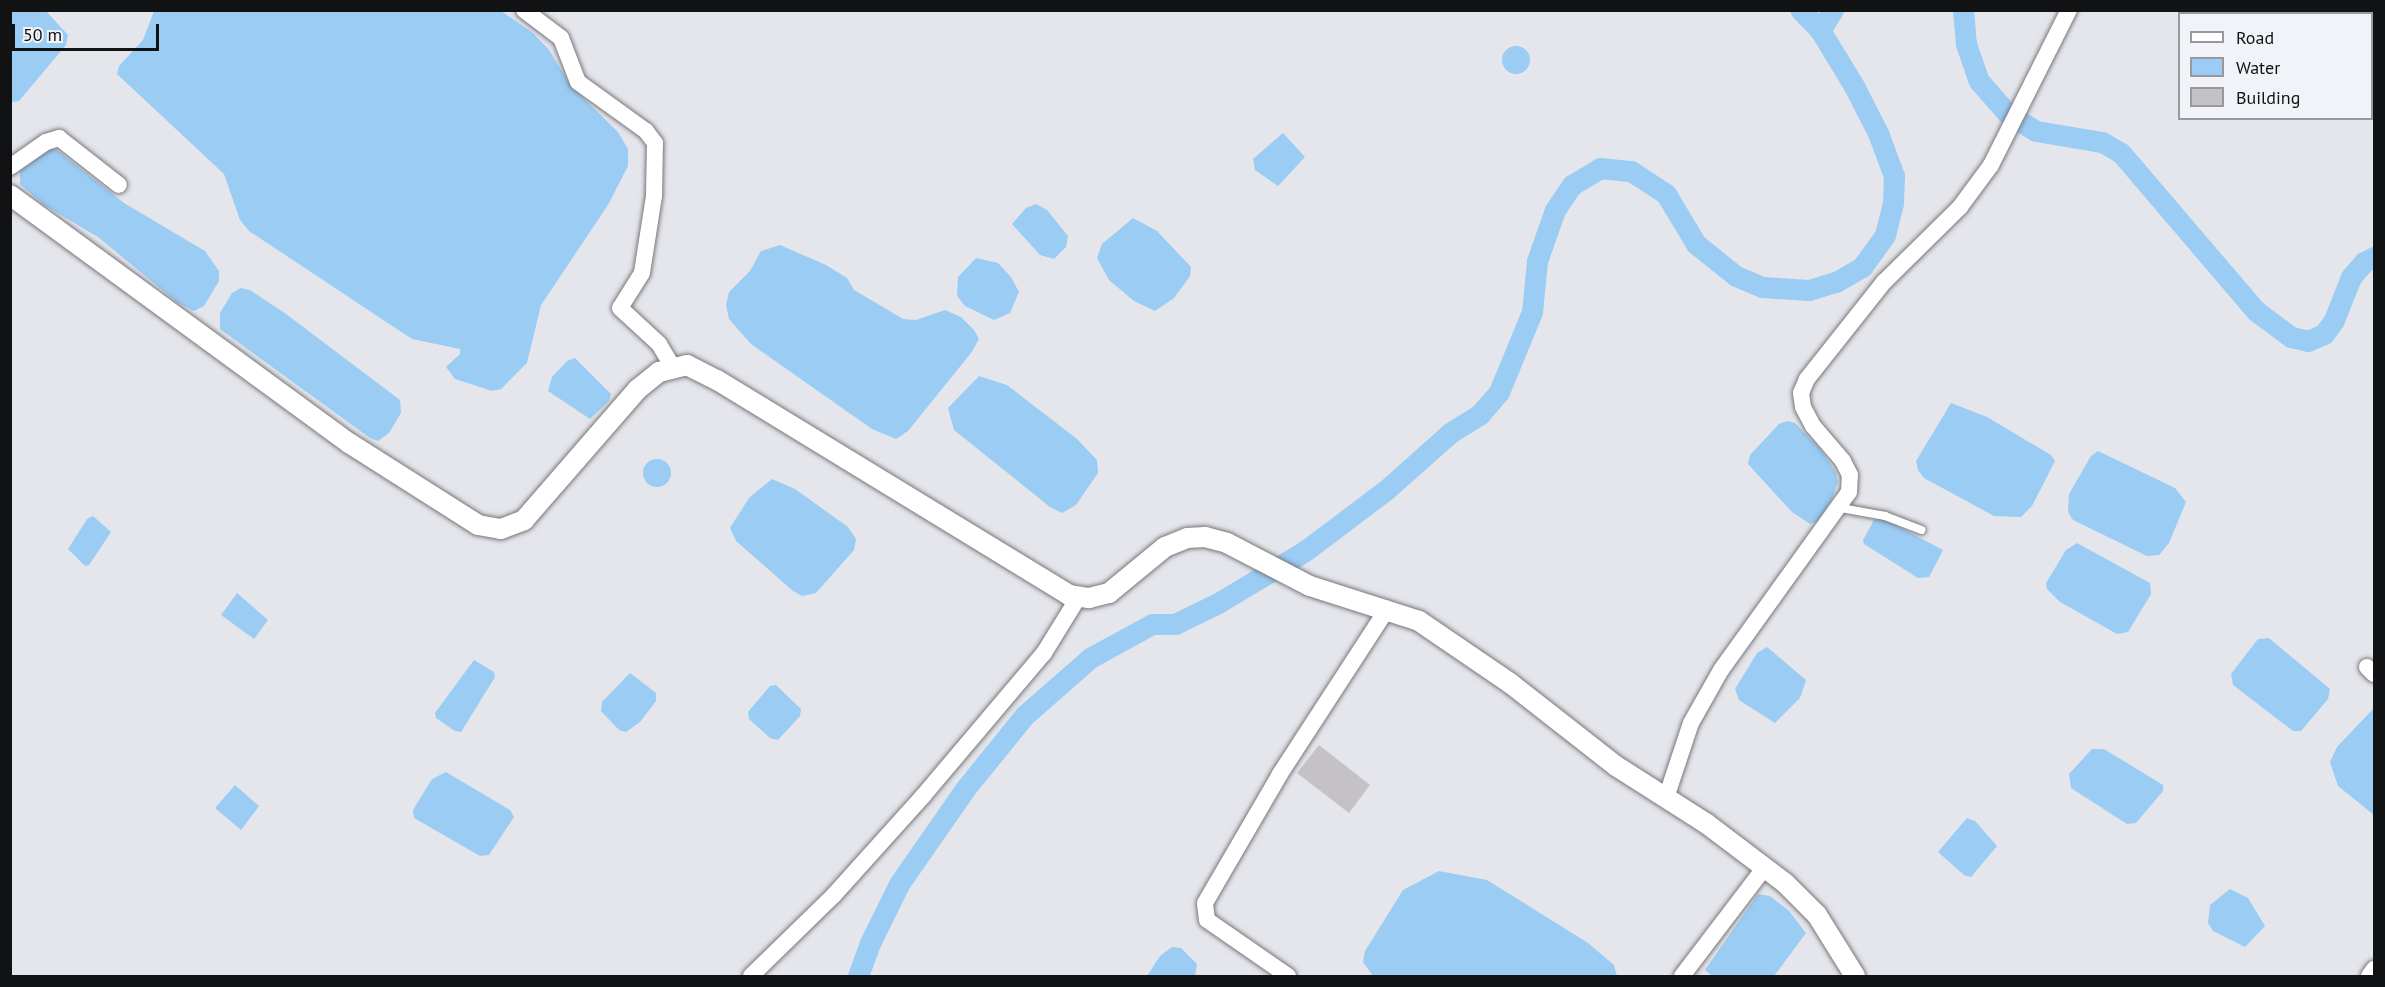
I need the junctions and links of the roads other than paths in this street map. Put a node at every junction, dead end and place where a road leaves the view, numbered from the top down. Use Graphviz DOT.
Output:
graph roads {
  1 [pos="524,10"];
  2 [pos="2069,10"];
  3 [pos="10,167"];
  4 [pos="119,185"];
  5 [pos="10,195"];
  6 [pos="672,366"];
  7 [pos="1841,508"];
  8 [pos="1921,530"];
  9 [pos="1078,598"];
  10 [pos="1387,609"];
  11 [pos="1666,798"];
  12 [pos="1766,867"];
  13 [pos="2374,969"];
  14 [pos="751,976"];
  15 [pos="1288,976"];
  16 [pos="1682,976"];
  17 [pos="1855,976"];
  18 [pos="2369,976"];
  1 -- 6 [label="street"];
  2 -- 7 [label="street"];
  3 -- 4 [label="street"];
  5 -- 6 [label="street"];
  6 -- 9 [label="street"];
  7 -- 8 [label="lane"];
  7 -- 11 [label="street"];
  9 -- 10 [label="street"];
  9 -- 14 [label="street"];
  10 -- 11 [label="street"];
  10 -- 15 [label="street"];
  11 -- 12 [label="street"];
  12 -- 16 [label="street"];
  12 -- 17 [label="street"];
  13 -- 18 [label="street"];
}
